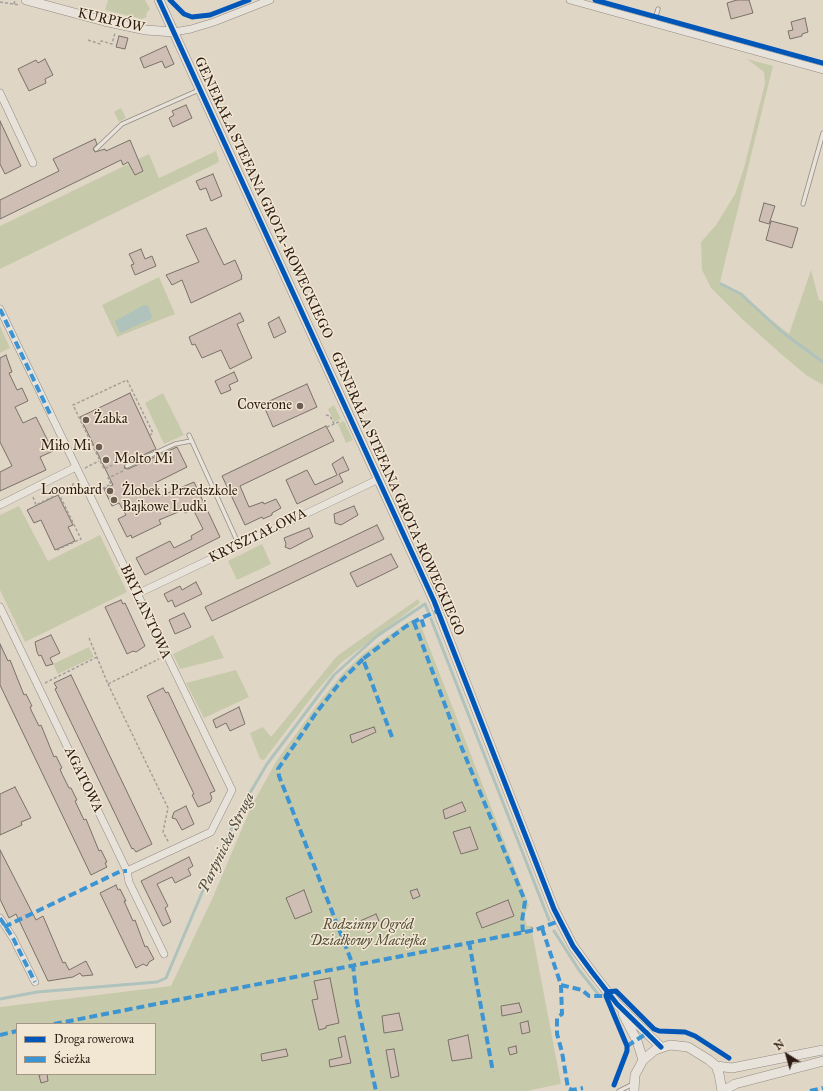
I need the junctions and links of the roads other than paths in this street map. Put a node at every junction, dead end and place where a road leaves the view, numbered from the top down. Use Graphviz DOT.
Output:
graph roads {
  1 [pos="26,0"];
  2 [pos="159,0"];
  3 [pos="270,0"];
  4 [pos="570,0"];
  5 [pos="589,2"];
  6 [pos="658,9"];
  7 [pos="654,23"];
  8 [pos="174,32"];
  9 [pos="823,70"];
  10 [pos="200,89"];
  11 [pos="0,93"];
  12 [pos="823,132"];
  13 [pos="96,149"];
  14 [pos="33,163"];
  15 [pos="802,204"];
  16 [pos="0,308"];
  17 [pos="189,435"];
  18 [pos="191,441"];
  19 [pos="127,466"];
  20 [pos="80,468"];
  21 [pos="379,479"];
  22 [pos="0,505"];
  23 [pos="239,545"];
  24 [pos="137,594"];
  25 [pos="0,607"];
  26 [pos="127,871"];
  27 [pos="0,918"];
  28 [pos="164,954"];
  29 [pos="35,982"];
  30 [pos="617,1004"];
  31 [pos="661,1047"];
  32 [pos="823,1050"];
  33 [pos="643,1060"];
  34 [pos="823,1061"];
  35 [pos="716,1066"];
  36 [pos="634,1087"];
  37 [pos="619,1091"];
  38 [pos="722,1091"];
  1 -- 8 [label="street, KURPIÓW"];
  2 -- 8 [label="street, GENERAŁA STEFANA GROTA-ROWECKIEGO"];
  3 -- 8 [label="street"];
  4 -- 5 [label="street"];
  5 -- 7 [label="street"];
  6 -- 7 [label="lane"];
  7 -- 9 [label="street"];
  8 -- 10 [label="street, GENERAŁA STEFANA GROTA-ROWECKIEGO"];
  10 -- 13 [label="lane"];
  10 -- 21 [label="street, GENERAŁA STEFANA GROTA-ROWECKIEGO"];
  11 -- 14 [label="street"];
  12 -- 15 [label="lane"];
  16 -- 20 [label="street, BRYLANTOWA"];
  17 -- 18 [label="lane"];
  18 -- 19 [label="lane"];
  18 -- 23 [label="lane"];
  20 -- 22 [label="street"];
  20 -- 24 [label="street, BRYLANTOWA"];
  21 -- 23 [label="street, KRYSZTAŁOWA"];
  21 -- 30 [label="street, GENERAŁA STEFANA GROTA-ROWECKIEGO"];
  23 -- 24 [label="street, KRYSZTAŁOWA"];
  24 -- 26 [label="street, BRYLANTOWA"];
  25 -- 26 [label="street, AGATOWA"];
  26 -- 28 [label="street, AGATOWA"];
  27 -- 29 [label="street"];
  30 -- 31 [label="street, GENERAŁA STEFANA GROTA-ROWECKIEGO"];
  30 -- 33 [label="street, GENERAŁA STEFANA GROTA-ROWECKIEGO"];
  31 -- 33 [label="street"];
  31 -- 35 [label="street"];
  32 -- 35 [label="street"];
  33 -- 36 [label="street"];
  34 -- 38 [label="street"];
  35 -- 38 [label="street"];
  36 -- 37 [label="lane"];
}
